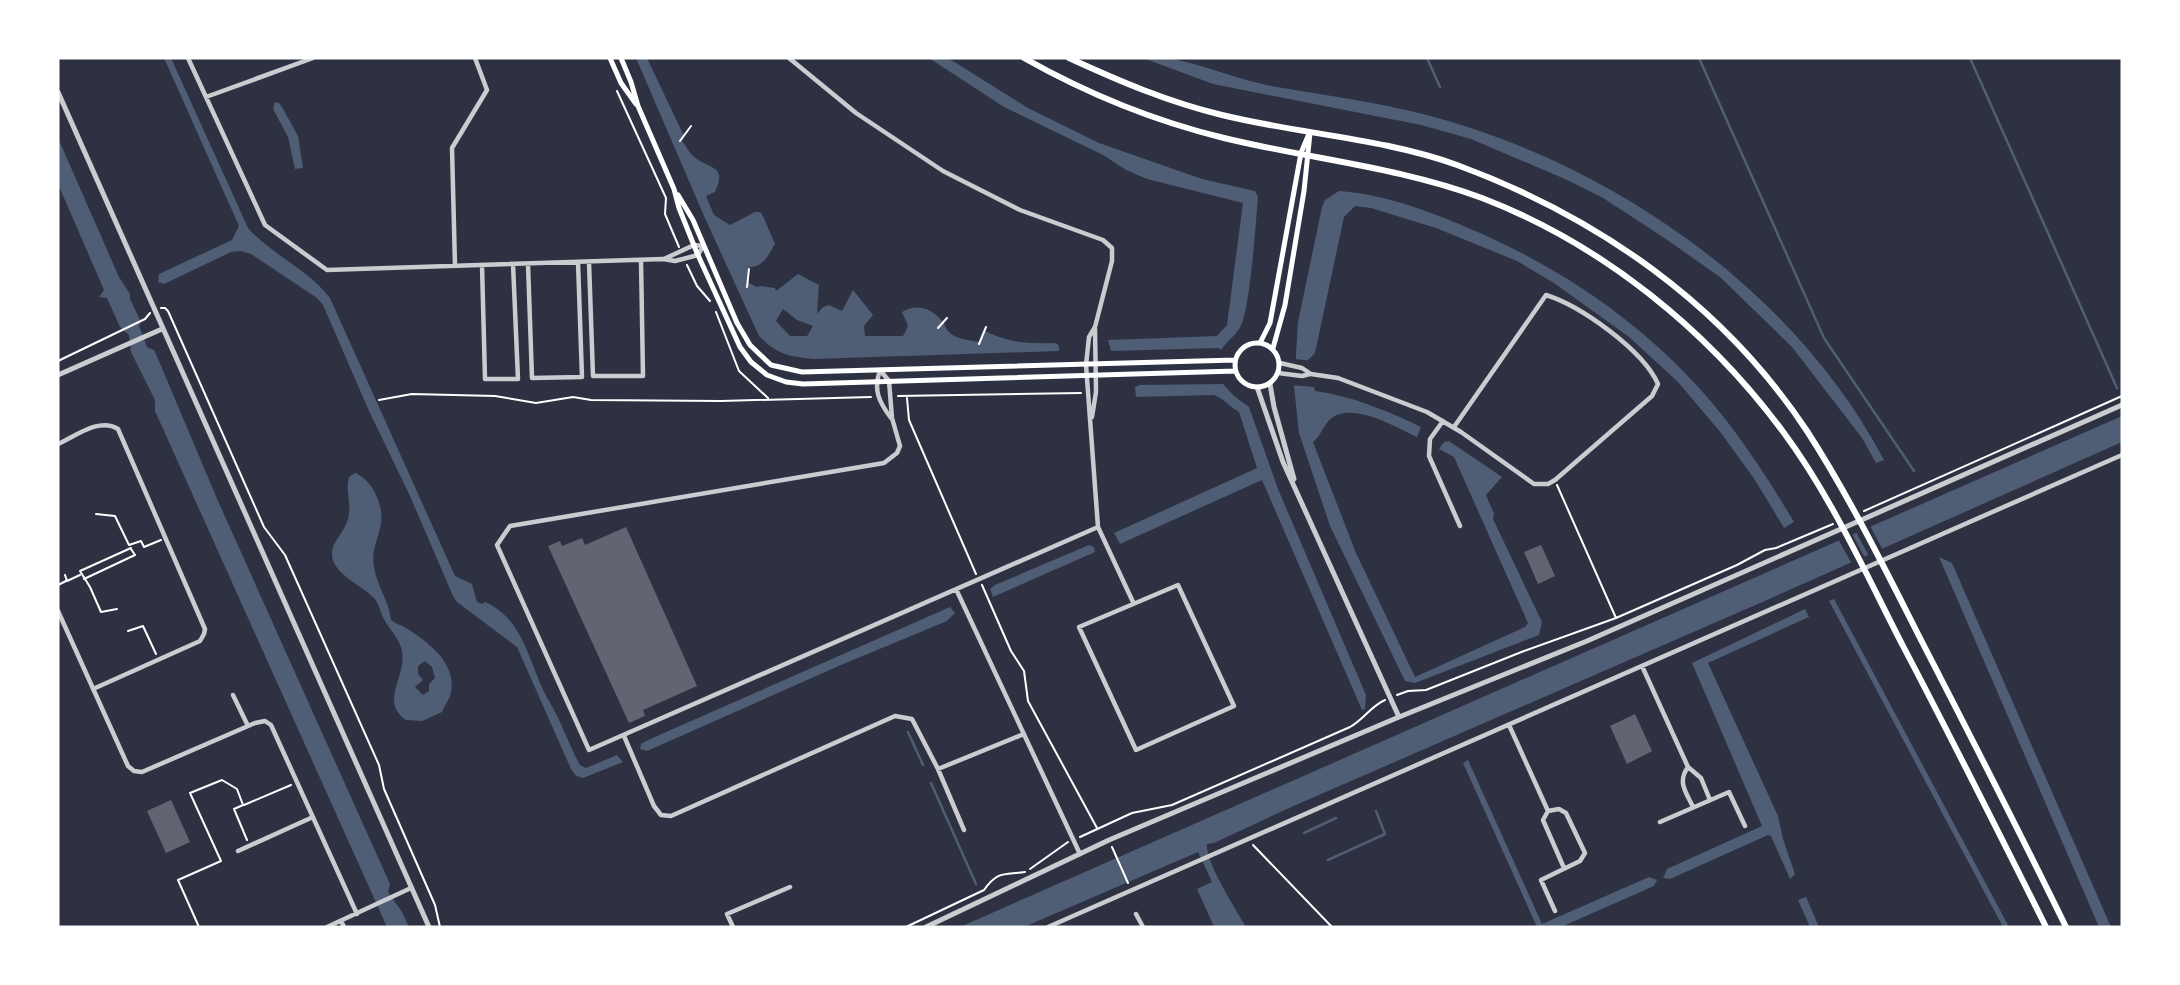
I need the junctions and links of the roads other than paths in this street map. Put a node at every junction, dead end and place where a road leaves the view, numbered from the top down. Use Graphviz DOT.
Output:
graph roads {
  1 [pos="188,58"];
  2 [pos="313,58"];
  3 [pos="475,58"];
  4 [pos="610,58"];
  5 [pos="621,58"];
  6 [pos="789,58"];
  7 [pos="1024,58"];
  8 [pos="1069,58"];
  9 [pos="58,92"];
  10 [pos="206,97"];
  11 [pos="638,106"];
  12 [pos="1310,133"];
  13 [pos="1301,153"];
  14 [pos="1309,155"];
  15 [pos="674,189"];
  16 [pos="694,245"];
  17 [pos="704,246"];
  18 [pos="698,255"];
  19 [pos="663,259"];
  20 [pos="641,260"];
  21 [pos="578,262"];
  22 [pos="589,262"];
  23 [pos="513,264"];
  24 [pos="528,264"];
  25 [pos="482,265"];
  26 [pos="455,266"];
  27 [pos="1095,327"];
  28 [pos="162,329"];
  29 [pos="1260,342"];
  30 [pos="1273,348"];
  31 [pos="1235,360"];
  32 [pos="1280,363"];
  33 [pos="1086,365"];
  34 [pos="1096,365"];
  35 [pos="880,370"];
  36 [pos="1236,371"];
  37 [pos="1278,373"];
  38 [pos="1313,374"];
  39 [pos="58,375"];
  40 [pos="1096,375"];
  41 [pos="1086,376"];
  42 [pos="876,381"];
  43 [pos="889,381"];
  44 [pos="1270,384"];
  45 [pos="1256,387"];
  46 [pos="2122,405"];
  47 [pos="891,418"];
  48 [pos="1091,419"];
  49 [pos="1443,421"];
  50 [pos="1454,427"];
  51 [pos="58,444"];
  52 [pos="2122,455"];
  53 [pos="1294,482"];
  54 [pos="1460,526"];
  55 [pos="1098,527"];
  56 [pos="956,589"];
  57 [pos="1133,602"];
  58 [pos="58,611"];
  59 [pos="1643,666"];
  60 [pos="93,689"];
  61 [pos="233,695"];
  62 [pos="1399,717"];
  63 [pos="1509,725"];
  64 [pos="248,726"];
  65 [pos="1024,734"];
  66 [pos="624,736"];
  67 [pos="1688,767"];
  68 [pos="938,769"];
  69 [pos="1710,800"];
  70 [pos="1693,807"];
  71 [pos="1548,811"];
  72 [pos="313,817"];
  73 [pos="1660,822"];
  74 [pos="1745,825"];
  75 [pos="964,830"];
  76 [pos="238,851"];
  77 [pos="1080,854"];
  78 [pos="1564,869"];
  79 [pos="790,887"];
  80 [pos="411,888"];
  81 [pos="1555,911"];
  82 [pos="357,914"];
  83 [pos="1136,914"];
  84 [pos="341,921"];
  85 [pos="327,927"];
  86 [pos="344,927"];
  87 [pos="429,927"];
  88 [pos="733,927"];
  89 [pos="926,927"];
  90 [pos="1048,927"];
  91 [pos="1143,927"];
  92 [pos="2046,927"];
  93 [pos="2066,927"];
  1 -- 10 [label="street"];
  2 -- 10 [label="street"];
  3 -- 26 [label="street"];
  4 -- 11 [label="main road"];
  5 -- 11 [label="main road"];
  6 -- 27 [label="street"];
  7 -- 13 [label="main road"];
  8 -- 12 [label="main road"];
  9 -- 28 [label="street"];
  10 -- 26 [label="street"];
  11 -- 15 [label="main road"];
  12 -- 13 [label="main road"];
  12 -- 14 [label="main road"];
  12 -- 93 [label="main road"];
  13 -- 14 [label="main road"];
  13 -- 29 [label="main road"];
  14 -- 30 [label="main road"];
  14 -- 92 [label="main road"];
  15 -- 16 [label="main road"];
  15 -- 17 [label="main road"];
  16 -- 17 [label="street"];
  16 -- 18 [label="main road"];
  16 -- 19 [label="street"];
  17 -- 18 [label="street"];
  17 -- 35 [label="main road"];
  18 -- 19 [label="street"];
  18 -- 42 [label="main road"];
  19 -- 20 [label="street"];
  20 -- 22 [label="street"];
  20 -- 22 [label="street"];
  21 -- 22 [label="street"];
  21 -- 24 [label="street"];
  21 -- 24 [label="street"];
  23 -- 24 [label="street"];
  23 -- 25 [label="street"];
  23 -- 25 [label="street"];
  25 -- 26 [label="street"];
  27 -- 33 [label="street"];
  27 -- 34 [label="street"];
  28 -- 39 [label="street"];
  28 -- 80 [label="street"];
  29 -- 30 [label="main road"];
  29 -- 31 [label="main road"];
  30 -- 32 [label="main road"];
  31 -- 34 [label="main road"];
  31 -- 36 [label="main road"];
  32 -- 37 [label="main road"];
  32 -- 38 [label="street"];
  33 -- 34 [label="main road"];
  33 -- 35 [label="main road"];
  33 -- 41 [label="street"];
  34 -- 40 [label="street"];
  35 -- 42 [label="street"];
  35 -- 43 [label="street"];
  36 -- 40 [label="main road"];
  36 -- 45 [label="main road"];
  37 -- 38 [label="street"];
  37 -- 44 [label="main road"];
  38 -- 49 [label="street"];
  40 -- 41 [label="main road"];
  40 -- 48 [label="street"];
  41 -- 43 [label="main road"];
  41 -- 48 [label="street"];
  42 -- 43 [label="main road"];
  42 -- 47 [label="street"];
  43 -- 47 [label="street"];
  44 -- 45 [label="main road"];
  44 -- 53 [label="street"];
  45 -- 53 [label="street"];
  46 -- 62 [label="street"];
  47 -- 66 [label="street"];
  48 -- 55 [label="street"];
  49 -- 50 [label="street"];
  49 -- 54 [label="street"];
  50 -- 50 [label="street"];
  51 -- 60 [label="street"];
  52 -- 59 [label="street"];
  53 -- 62 [label="street"];
  55 -- 56 [label="street"];
  55 -- 57 [label="street"];
  56 -- 65 [label="street"];
  56 -- 66 [label="street"];
  57 -- 57 [label="street"];
  58 -- 60 [label="street"];
  59 -- 63 [label="street"];
  59 -- 67 [label="street"];
  60 -- 64 [label="street"];
  61 -- 64 [label="street"];
  62 -- 77 [label="street"];
  63 -- 71 [label="street"];
  63 -- 90 [label="street"];
  64 -- 72 [label="street"];
  65 -- 68 [label="street"];
  65 -- 77 [label="street"];
  66 -- 68 [label="street"];
  67 -- 69 [label="street"];
  67 -- 70 [label="street"];
  68 -- 75 [label="street"];
  69 -- 70 [label="street"];
  69 -- 74 [label="street"];
  70 -- 73 [label="street"];
  71 -- 78 [label="street"];
  71 -- 78 [label="street"];
  72 -- 76 [label="street"];
  72 -- 82 [label="street"];
  77 -- 89 [label="street"];
  78 -- 81 [label="street"];
  79 -- 88 [label="street"];
  80 -- 82 [label="street"];
  80 -- 87 [label="street"];
  82 -- 84 [label="street"];
  83 -- 91 [label="street"];
  84 -- 85 [label="street"];
  84 -- 86 [label="street"];
}
